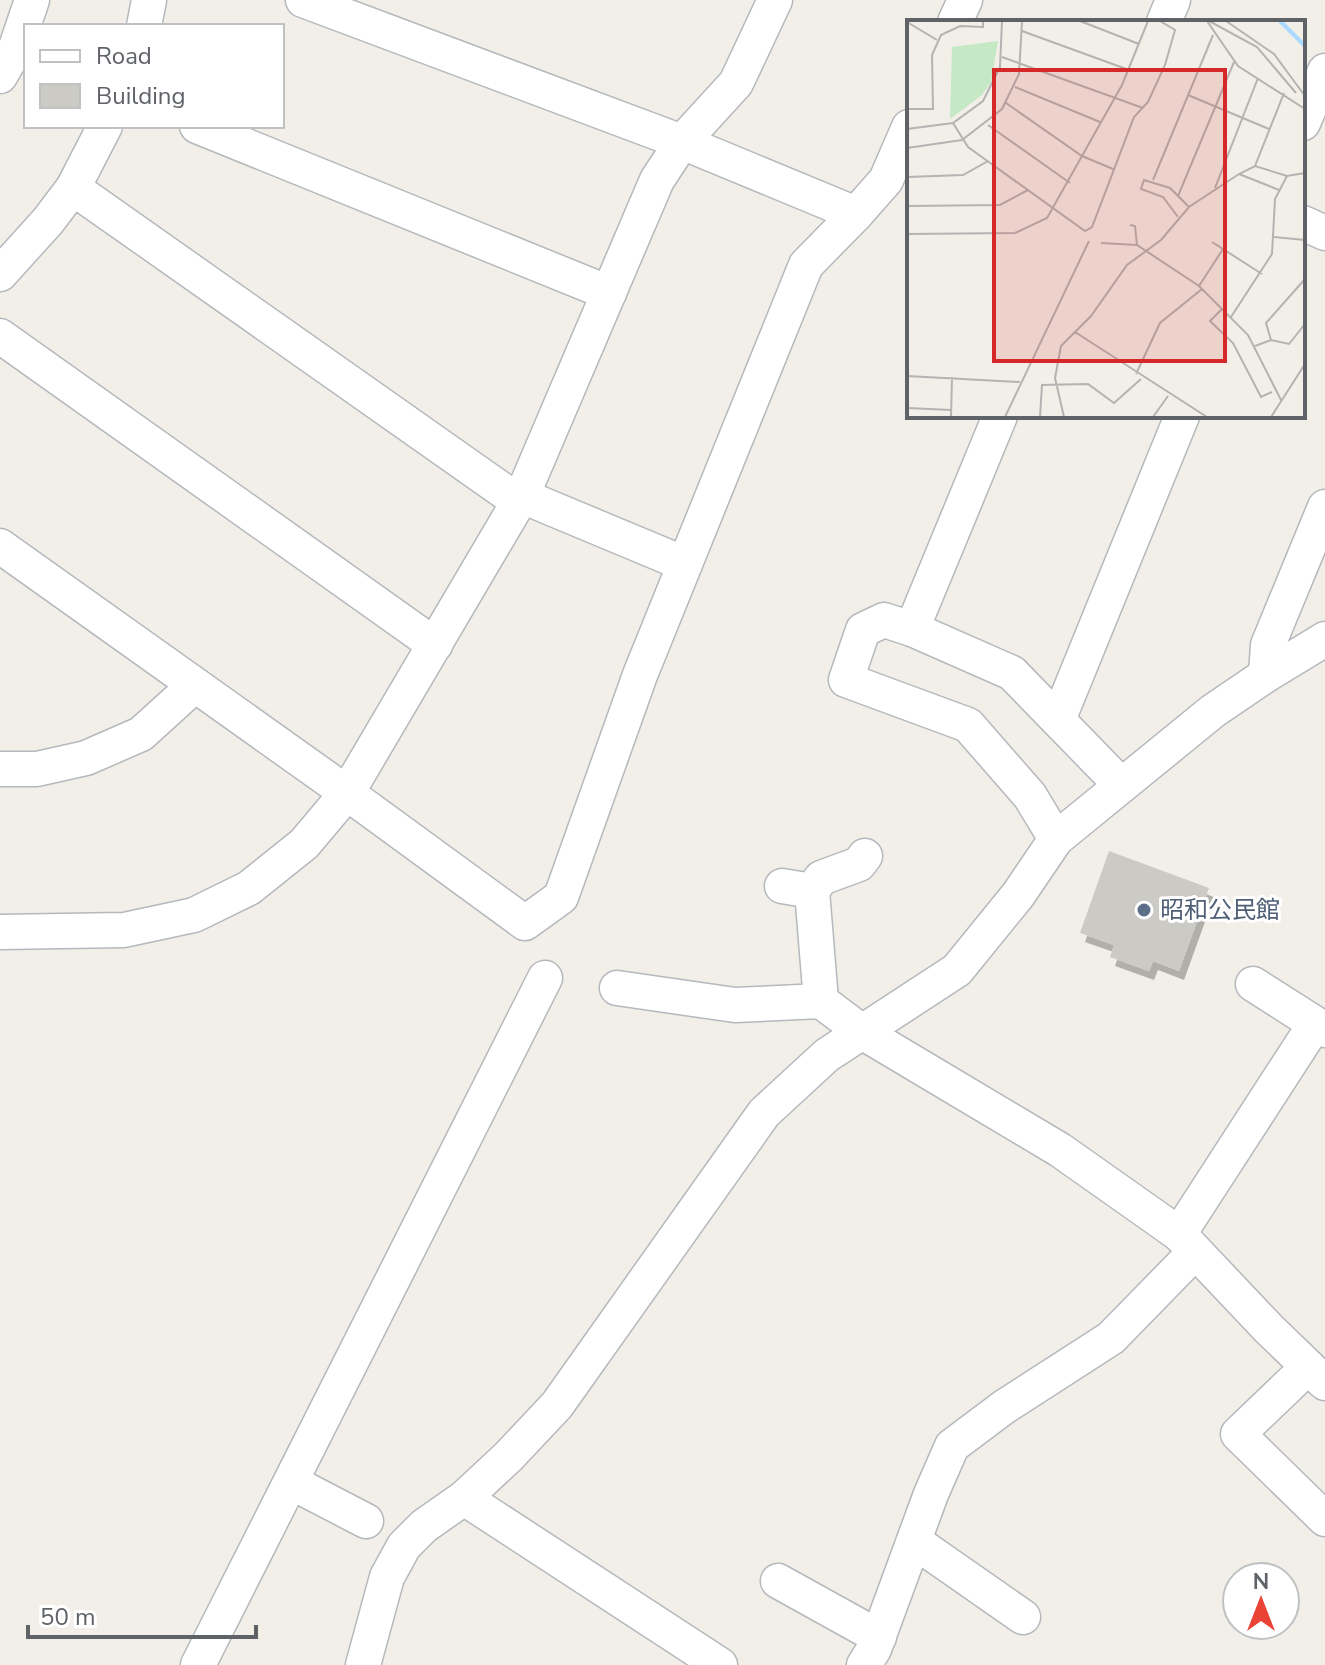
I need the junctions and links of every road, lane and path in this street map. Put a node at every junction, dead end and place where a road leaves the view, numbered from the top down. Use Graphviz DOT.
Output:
graph roads {
  1 [pos="32,0"];
  2 [pos="149,0"];
  3 [pos="303,0"];
  4 [pos="775,0"];
  5 [pos="965,0"];
  6 [pos="1173,0"];
  7 [pos="956,20"];
  8 [pos="1165,20"];
  9 [pos="144,24"];
  10 [pos="1325,71"];
  11 [pos="0,76"];
  12 [pos="1305,118"];
  13 [pos="104,128"];
  14 [pos="202,128"];
  15 [pos="907,132"];
  16 [pos="682,142"];
  17 [pos="73,188"];
  18 [pos="856,214"];
  19 [pos="1305,224"];
  20 [pos="1325,233"];
  21 [pos="0,274"];
  22 [pos="609,293"];
  23 [pos="0,336"];
  24 [pos="999,418"];
  25 [pos="1181,418"];
  26 [pos="522,496"];
  27 [pos="1325,507"];
  28 [pos="0,546"];
  29 [pos="685,564"];
  30 [pos="912,629"];
  31 [pos="1325,639"];
  32 [pos="435,645"];
  33 [pos="1266,675"];
  34 [pos="195,685"];
  35 [pos="1058,720"];
  36 [pos="0,769"];
  37 [pos="1121,785"];
  38 [pos="347,793"];
  39 [pos="1056,839"];
  40 [pos="865,856"];
  41 [pos="0,932"];
  42 [pos="545,978"];
  43 [pos="1253,984"];
  44 [pos="617,988"];
  45 [pos="821,1001"];
  46 [pos="1320,1027"];
  47 [pos="862,1032"];
  48 [pos="1187,1243"];
  49 [pos="1317,1375"];
  50 [pos="291,1482"];
  51 [pos="464,1498"];
  52 [pos="1325,1519"];
  53 [pos="366,1521"];
  54 [pos="914,1541"];
  55 [pos="778,1581"];
  56 [pos="1023,1617"];
  57 [pos="871,1651"];
  58 [pos="198,1665"];
  59 [pos="363,1665"];
  60 [pos="720,1665"];
  1 -- 11 [label="street"];
  2 -- 9 [label="street"];
  3 -- 16 [label="street"];
  4 -- 16 [label="street"];
  5 -- 7 [label="street"];
  6 -- 8 [label="street"];
  10 -- 12 [label="street"];
  13 -- 17 [label="street"];
  14 -- 22 [label="street"];
  15 -- 18 [label="street"];
  16 -- 18 [label="street"];
  16 -- 22 [label="street"];
  17 -- 21 [label="street"];
  17 -- 26 [label="street"];
  18 -- 29 [label="street"];
  19 -- 20 [label="street"];
  22 -- 26 [label="street"];
  23 -- 32 [label="street"];
  24 -- 30 [label="street"];
  25 -- 35 [label="street"];
  26 -- 29 [label="street"];
  26 -- 32 [label="street"];
  27 -- 33 [label="street"];
  28 -- 34 [label="street"];
  29 -- 38 [label="street"];
  30 -- 35 [label="street"];
  30 -- 39 [label="street"];
  31 -- 33 [label="street"];
  32 -- 38 [label="street"];
  33 -- 37 [label="street"];
  34 -- 36 [label="street"];
  34 -- 38 [label="street"];
  35 -- 37 [label="street"];
  37 -- 39 [label="street"];
  38 -- 41 [label="street"];
  39 -- 47 [label="street"];
  40 -- 45 [label="street"];
  42 -- 50 [label="street"];
  43 -- 46 [label="street"];
  44 -- 45 [label="street"];
  45 -- 47 [label="street"];
  46 -- 48 [label="street"];
  47 -- 48 [label="street"];
  47 -- 51 [label="street"];
  48 -- 49 [label="street"];
  48 -- 54 [label="street"];
  49 -- 52 [label="street"];
  50 -- 53 [label="street"];
  50 -- 58 [label="street"];
  51 -- 59 [label="street"];
  51 -- 60 [label="street"];
  54 -- 56 [label="street"];
  54 -- 57 [label="street"];
  55 -- 57 [label="street"];
}
